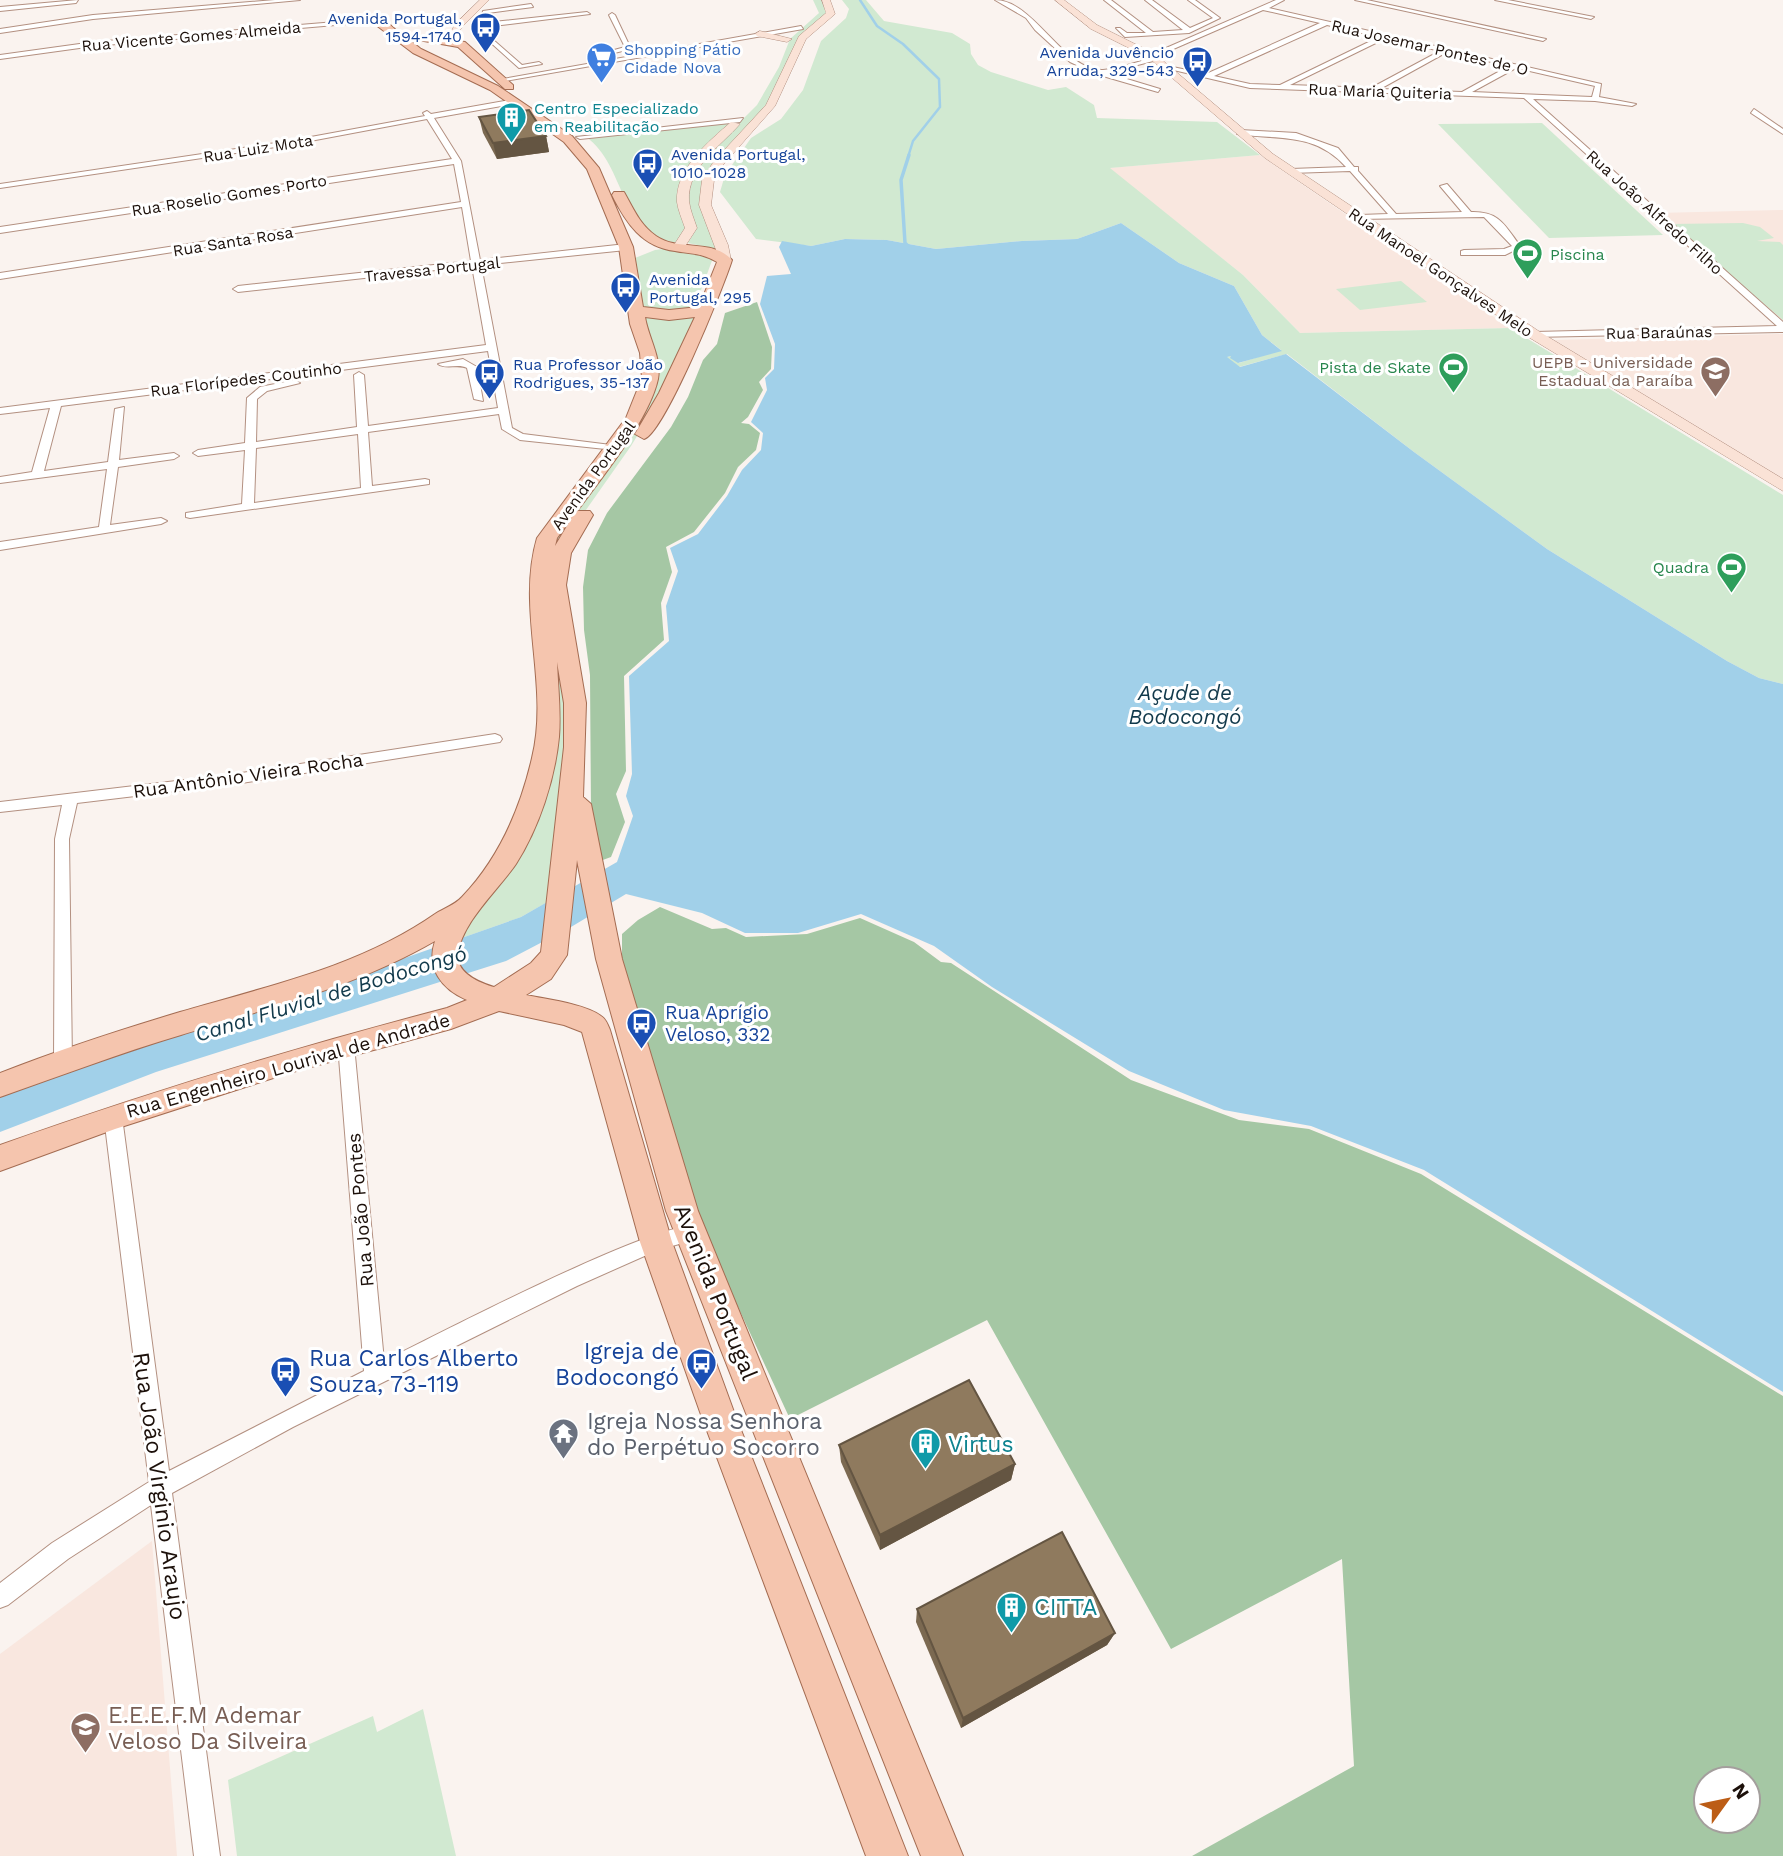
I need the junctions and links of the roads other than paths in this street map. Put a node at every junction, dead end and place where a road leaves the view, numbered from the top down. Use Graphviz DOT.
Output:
graph roads {
  1 [pos="191,0"];
  2 [pos="297,0"];
  3 [pos="485,0"];
  4 [pos="826,0"];
  5 [pos="998,0"];
  6 [pos="1059,0"];
  7 [pos="1107,0"];
  8 [pos="1148,0"];
  9 [pos="1191,0"];
  10 [pos="1358,0"];
  11 [pos="1498,0"];
  12 [pos="76,1"];
  13 [pos="1274,1"];
  14 [pos="373,3"];
  15 [pos="531,6"];
  16 [pos="1262,8"];
  17 [pos="0,9"];
  18 [pos="191,9"];
  19 [pos="815,10"];
  20 [pos="485,12"];
  21 [pos="470,13"];
  22 [pos="587,14"];
  23 [pos="612,15"];
  24 [pos="1591,17"];
  25 [pos="379,19"];
  26 [pos="1325,23"];
  27 [pos="94,25"];
  28 [pos="801,28"];
  29 [pos="1118,29"];
  30 [pos="0,31"];
  31 [pos="1189,31"];
  32 [pos="482,32"];
  33 [pos="1167,33"];
  34 [pos="760,34"];
  35 [pos="186,36"];
  36 [pos="1151,36"];
  37 [pos="1385,36"];
  38 [pos="787,38"];
  39 [pos="1543,39"];
  40 [pos="446,40"];
  41 [pos="94,44"];
  42 [pos="1178,45"];
  43 [pos="782,50"];
  44 [pos="1446,50"];
  45 [pos="417,51"];
  46 [pos="604,52"];
  47 [pos="0,57"];
  48 [pos="1154,57"];
  49 [pos="478,58"];
  50 [pos="568,59"];
  51 [pos="439,63"];
  52 [pos="545,63"];
  53 [pos="578,66"];
  54 [pos="1515,66"];
  55 [pos="1168,68"];
  56 [pos="1098,73"];
  57 [pos="1206,78"];
  58 [pos="500,80"];
  59 [pos="1281,88"];
  60 [pos="1158,89"];
  61 [pos="1372,90"];
  62 [pos="1462,94"];
  63 [pos="1527,97"];
  64 [pos="512,99"];
  65 [pos="1595,99"];
  66 [pos="1632,104"];
  67 [pos="751,108"];
  68 [pos="1754,111"];
  69 [pos="429,115"];
  70 [pos="740,120"];
  71 [pos="1240,132"];
  72 [pos="1783,132"];
  73 [pos="580,137"];
  74 [pos="457,161"];
  75 [pos="1354,169"];
  76 [pos="1290,171"];
  77 [pos="0,183"];
  78 [pos="1444,186"];
  79 [pos="466,204"];
  80 [pos="1468,214"];
  81 [pos="1395,216"];
  82 [pos="1360,217"];
  83 [pos="0,230"];
  84 [pos="674,246"];
  85 [pos="626,252"];
  86 [pos="1464,253"];
  87 [pos="725,260"];
  88 [pos="477,264"];
  89 [pos="0,276"];
  90 [pos="238,289"];
  91 [pos="705,311"];
  92 [pos="636,312"];
  93 [pos="1783,328"];
  94 [pos="1535,335"];
  95 [pos="493,347"];
  96 [pos="359,375"];
  97 [pos="479,399"];
  98 [pos="56,404"];
  99 [pos="120,410"];
  100 [pos="504,410"];
  101 [pos="0,411"];
  102 [pos="363,429"];
  103 [pos="251,446"];
  104 [pos="611,448"];
  105 [pos="198,453"];
  106 [pos="174,456"];
  107 [pos="114,464"];
  108 [pos="37,475"];
  109 [pos="0,480"];
  110 [pos="425,482"];
  111 [pos="1783,486"];
  112 [pos="367,490"];
  113 [pos="248,508"];
  114 [pos="190,515"];
  115 [pos="161,521"];
  116 [pos="104,530"];
  117 [pos="0,546"];
  118 [pos="495,739"];
  119 [pos="574,746"];
  120 [pos="70,800"];
  121 [pos="0,807"];
  122 [pos="475,899"];
  123 [pos="496,991"];
  124 [pos="346,1045"];
  125 [pos="63,1062"];
  126 [pos="0,1085"];
  127 [pos="113,1117"];
  128 [pos="0,1158"];
  129 [pos="690,1233"];
  130 [pos="656,1242"];
  131 [pos="375,1375"];
  132 [pos="159,1488"];
  133 [pos="0,1597"];
  134 [pos="207,1856"];
  135 [pos="887,1856"];
  136 [pos="942,1856"];
  1 -- 18 [label="street"];
  2 -- 18 [label="street"];
  3 -- 21 [label="street"];
  4 -- 87 [label="street"];
  5 -- 56 [label="street"];
  6 -- 48 [label="street, Rua Manoel Gonçalves Melo"];
  7 -- 36 [label="street"];
  8 -- 31 [label="street"];
  9 -- 31 [label="street"];
  10 -- 39 [label="street"];
  11 -- 24 [label="street"];
  12 -- 17 [label="street"];
  12 -- 27 [label="street"];
  13 -- 16 [label="street"];
  14 -- 25 [label="main road"];
  15 -- 20 [label="street"];
  16 -- 26 [label="street, Rua Josemar Pontes de O"];
  16 -- 42 [label="street"];
  18 -- 27 [label="street"];
  18 -- 35 [label="street"];
  19 -- 28 [label="street"];
  20 -- 21 [label="street"];
  20 -- 22 [label="street"];
  21 -- 40 [label="street"];
  23 -- 46 [label="street"];
  25 -- 35 [label="street, Rua Vicente Gomes Almeida"];
  25 -- 40 [label="main road"];
  25 -- 45 [label="main road, Avenida Portugal"];
  26 -- 37 [label="street, Rua Josemar Pontes de O"];
  26 -- 57 [label="street"];
  27 -- 30 [label="street"];
  27 -- 41 [label="street"];
  28 -- 34 [label="street"];
  28 -- 38 [label="street"];
  29 -- 36 [label="street"];
  31 -- 33 [label="street"];
  32 -- 52 [label="street"];
  33 -- 36 [label="street"];
  33 -- 42 [label="street"];
  34 -- 38 [label="street"];
  34 -- 53 [label="street"];
  35 -- 41 [label="street, Rua Vicente Gomes Almeida"];
  36 -- 42 [label="street"];
  37 -- 44 [label="street, Rua Josemar Pontes de O"];
  37 -- 59 [label="street"];
  38 -- 43 [label="street"];
  40 -- 45 [label="main road"];
  40 -- 49 [label="main road"];
  41 -- 47 [label="street, Rua Vicente Gomes Almeida"];
  42 -- 48 [label="street"];
  44 -- 54 [label="street, Rua Josemar Pontes de O"];
  44 -- 61 [label="street"];
  45 -- 51 [label="main road, Avenida Portugal"];
  48 -- 55 [label="street, Rua Manoel Gonçalves Melo"];
  48 -- 56 [label="street"];
  49 -- 51 [label="main road"];
  49 -- 58 [label="main road"];
  50 -- 53 [label="street"];
  51 -- 64 [label="main road, Avenida Portugal"];
  53 -- 58 [label="street"];
  54 -- 62 [label="street"];
  54 -- 65 [label="street, Rua Josemar Pontes de O"];
  55 -- 57 [label="street, Rua Maria Quiteria"];
  55 -- 71 [label="street, Rua Manoel Gonçalves Melo"];
  56 -- 60 [label="street"];
  57 -- 59 [label="street, Rua Maria Quiteria"];
  58 -- 73 [label="main road"];
  59 -- 61 [label="street, Rua Maria Quiteria"];
  61 -- 62 [label="street, Rua Maria Quiteria"];
  62 -- 63 [label="street, Rua Maria Quiteria"];
  63 -- 65 [label="street, Rua Maria Quiteria"];
  63 -- 93 [label="street, Rua João Alfredo Filho"];
  64 -- 69 [label="street, Rua Luiz Mota"];
  64 -- 85 [label="main road, Avenida Portugal"];
  65 -- 66 [label="street, Rua Maria Quiteria"];
  67 -- 70 [label="street"];
  68 -- 72 [label="street"];
  69 -- 74 [label="street"];
  69 -- 77 [label="street, Rua Luiz Mota"];
  70 -- 73 [label="street"];
  70 -- 84 [label="street"];
  71 -- 75 [label="street"];
  71 -- 76 [label="street, Rua Manoel Gonçalves Melo"];
  73 -- 84 [label="main road"];
  74 -- 79 [label="street"];
  74 -- 83 [label="street, Rua Roselio Gomes Porto"];
  75 -- 76 [label="street"];
  75 -- 81 [label="street"];
  76 -- 82 [label="street, Rua Manoel Gonçalves Melo"];
  78 -- 80 [label="street"];
  79 -- 88 [label="street"];
  79 -- 89 [label="street, Rua Santa Rosa"];
  80 -- 81 [label="street"];
  80 -- 86 [label="street"];
  81 -- 82 [label="street"];
  82 -- 94 [label="street, Rua Manoel Gonçalves Melo"];
  84 -- 85 [label="main road"];
  84 -- 87 [label="main road"];
  85 -- 88 [label="street, Travessa Portugal"];
  85 -- 92 [label="main road, Avenida Portugal"];
  87 -- 91 [label="main road, Avenida Portugal"];
  88 -- 90 [label="street, Travessa Portugal"];
  88 -- 95 [label="street"];
  91 -- 92 [label="main road"];
  91 -- 119 [label="main road, Avenida Portugal"];
  92 -- 104 [label="main road, Avenida Portugal"];
  93 -- 94 [label="street, Rua Baraúnas"];
  94 -- 111 [label="street, Rua Manoel Gonçalves Melo"];
  95 -- 98 [label="street, Rua Florípedes Coutinho"];
  95 -- 100 [label="street"];
  96 -- 97 [label="street"];
  96 -- 102 [label="street"];
  96 -- 103 [label="street"];
  98 -- 101 [label="street, Rua Florípedes Coutinho"];
  98 -- 108 [label="street"];
  99 -- 107 [label="street"];
  100 -- 102 [label="street"];
  100 -- 104 [label="street"];
  102 -- 103 [label="street"];
  102 -- 112 [label="street"];
  103 -- 105 [label="street"];
  103 -- 113 [label="street"];
  104 -- 122 [label="main road, Avenida Portugal"];
  106 -- 107 [label="street"];
  107 -- 108 [label="street"];
  107 -- 116 [label="street"];
  108 -- 109 [label="street"];
  110 -- 112 [label="street"];
  112 -- 113 [label="street"];
  113 -- 114 [label="street"];
  115 -- 116 [label="street"];
  116 -- 117 [label="street"];
  118 -- 120 [label="street, Rua Antônio Vieira Rocha"];
  119 -- 123 [label="main road, Avenida Portugal"];
  119 -- 129 [label="main road, Avenida Portugal"];
  120 -- 121 [label="street, Rua Antônio Vieira Rocha"];
  120 -- 125 [label="street"];
  122 -- 123 [label="main road, Avenida Portugal"];
  122 -- 125 [label="main road"];
  123 -- 124 [label="main road, Rua Engenheiro Lourival de Andrade"];
  123 -- 130 [label="main road, Avenida Portugal"];
  124 -- 127 [label="main road, Rua Engenheiro Lourival de Andrade"];
  124 -- 131 [label="street, Rua João Pontes"];
  125 -- 126 [label="main road"];
  127 -- 128 [label="main road, Rua Engenheiro Lourival de Andrade"];
  127 -- 132 [label="street, Rua João Virginio Araujo"];
  129 -- 130 [label="street"];
  129 -- 136 [label="main road, Avenida Portugal"];
  130 -- 131 [label="street"];
  130 -- 135 [label="main road, Avenida Portugal"];
  131 -- 132 [label="street"];
  132 -- 133 [label="street"];
  132 -- 134 [label="street, Rua João Virginio Araujo"];
}
